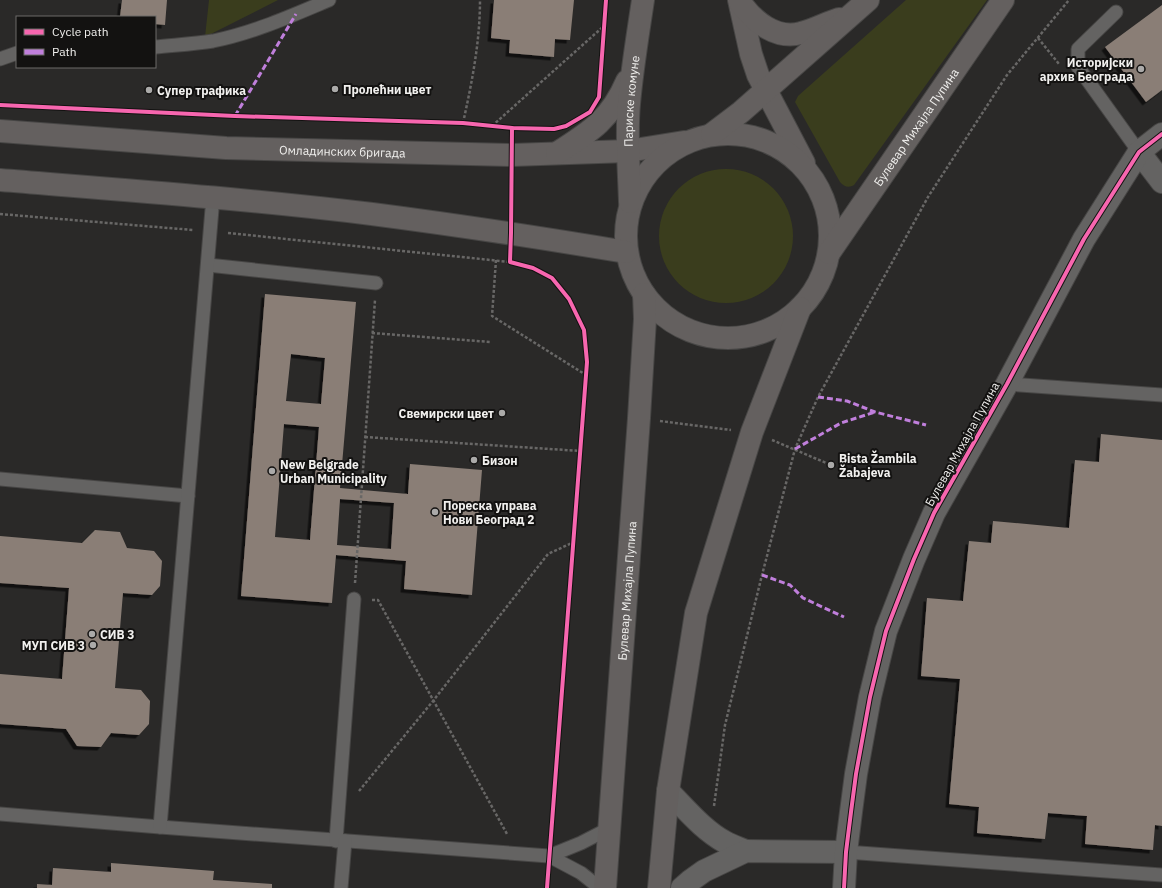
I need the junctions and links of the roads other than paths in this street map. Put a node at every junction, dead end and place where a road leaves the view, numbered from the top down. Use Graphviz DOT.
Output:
graph roads {
  1 [pos="329,0"];
  2 [pos="643,0"];
  3 [pos="1003,0"];
  4 [pos="740,1"];
  5 [pos="861,7"];
  6 [pos="1116,12"];
  7 [pos="156,47"];
  8 [pos="16,53"];
  9 [pos="0,59"];
  10 [pos="633,65"];
  11 [pos="765,90"];
  12 [pos="0,131"];
  13 [pos="712,134"];
  14 [pos="1162,134"];
  15 [pos="684,142"];
  16 [pos="628,151"];
  17 [pos="1139,152"];
  18 [pos="557,153"];
  19 [pos="0,180"];
  20 [pos="814,182"];
  21 [pos="1162,182"];
  22 [pos="213,197"];
  23 [pos="630,203"];
  24 [pos="626,252"];
  25 [pos="829,253"];
  26 [pos="208,265"];
  27 [pos="376,283"];
  28 [pos="644,294"];
  29 [pos="800,308"];
  30 [pos="1008,384"];
  31 [pos="1162,395"];
  32 [pos="0,479"];
  33 [pos="188,496"];
  34 [pos="354,599"];
  35 [pos="668,791"];
  36 [pos="0,814"];
  37 [pos="160,827"];
  38 [pos="610,828"];
  39 [pos="340,841"];
  40 [pos="746,851"];
  41 [pos="846,852"];
  42 [pos="549,856"];
  43 [pos="1162,875"];
  44 [pos="341,888"];
  45 [pos="600,888"];
  46 [pos="605,888"];
  47 [pos="659,888"];
  48 [pos="682,888"];
  49 [pos="844,888"];
  1 -- 7 [label="lane"];
  2 -- 10 [label="main road, Париске комуне"];
  3 -- 25 [label="main road, Булевар Михајла Пупина"];
  4 -- 5 [label="main road"];
  4 -- 11 [label="main road"];
  5 -- 11 [label="main road"];
  6 -- 17 [label="lane"];
  8 -- 9 [label="lane"];
  10 -- 16 [label="main road, Париске комуне"];
  10 -- 18 [label="main road"];
  11 -- 13 [label="main road"];
  11 -- 20 [label="main road"];
  12 -- 18 [label="main road, Омладинских бригада"];
  13 -- 15 [label="main road"];
  13 -- 20 [label="main road"];
  14 -- 17 [label="street, Булевар Михајла Пупина"];
  15 -- 16 [label="main road, Омладинских бригада"];
  15 -- 23 [label="main road"];
  16 -- 18 [label="main road, Омладинских бригада"];
  16 -- 23 [label="main road, Париске комуне"];
  17 -- 21 [label="street"];
  17 -- 30 [label="street, Булевар Михајла Пупина"];
  19 -- 22 [label="main road"];
  20 -- 25 [label="main road"];
  22 -- 24 [label="main road"];
  22 -- 26 [label="lane"];
  23 -- 24 [label="main road"];
  24 -- 28 [label="main road"];
  25 -- 29 [label="main road"];
  26 -- 27 [label="lane"];
  26 -- 33 [label="lane"];
  28 -- 29 [label="main road"];
  28 -- 38 [label="main road, Булевар Михајла Пупина"];
  29 -- 35 [label="main road"];
  30 -- 31 [label="lane"];
  30 -- 41 [label="street, Булевар Михајла Пупина"];
  32 -- 33 [label="lane"];
  33 -- 37 [label="lane"];
  34 -- 39 [label="lane"];
  35 -- 40 [label="street"];
  35 -- 47 [label="main road"];
  36 -- 37 [label="lane"];
  37 -- 39 [label="lane"];
  38 -- 42 [label="lane"];
  38 -- 46 [label="main road, Булевар Михајла Пупина"];
  39 -- 42 [label="lane"];
  39 -- 44 [label="lane"];
  40 -- 41 [label="street"];
  40 -- 48 [label="street"];
  41 -- 43 [label="lane"];
  41 -- 49 [label="street, Булевар Михајла Пупина"];
  42 -- 45 [label="lane"];
}
